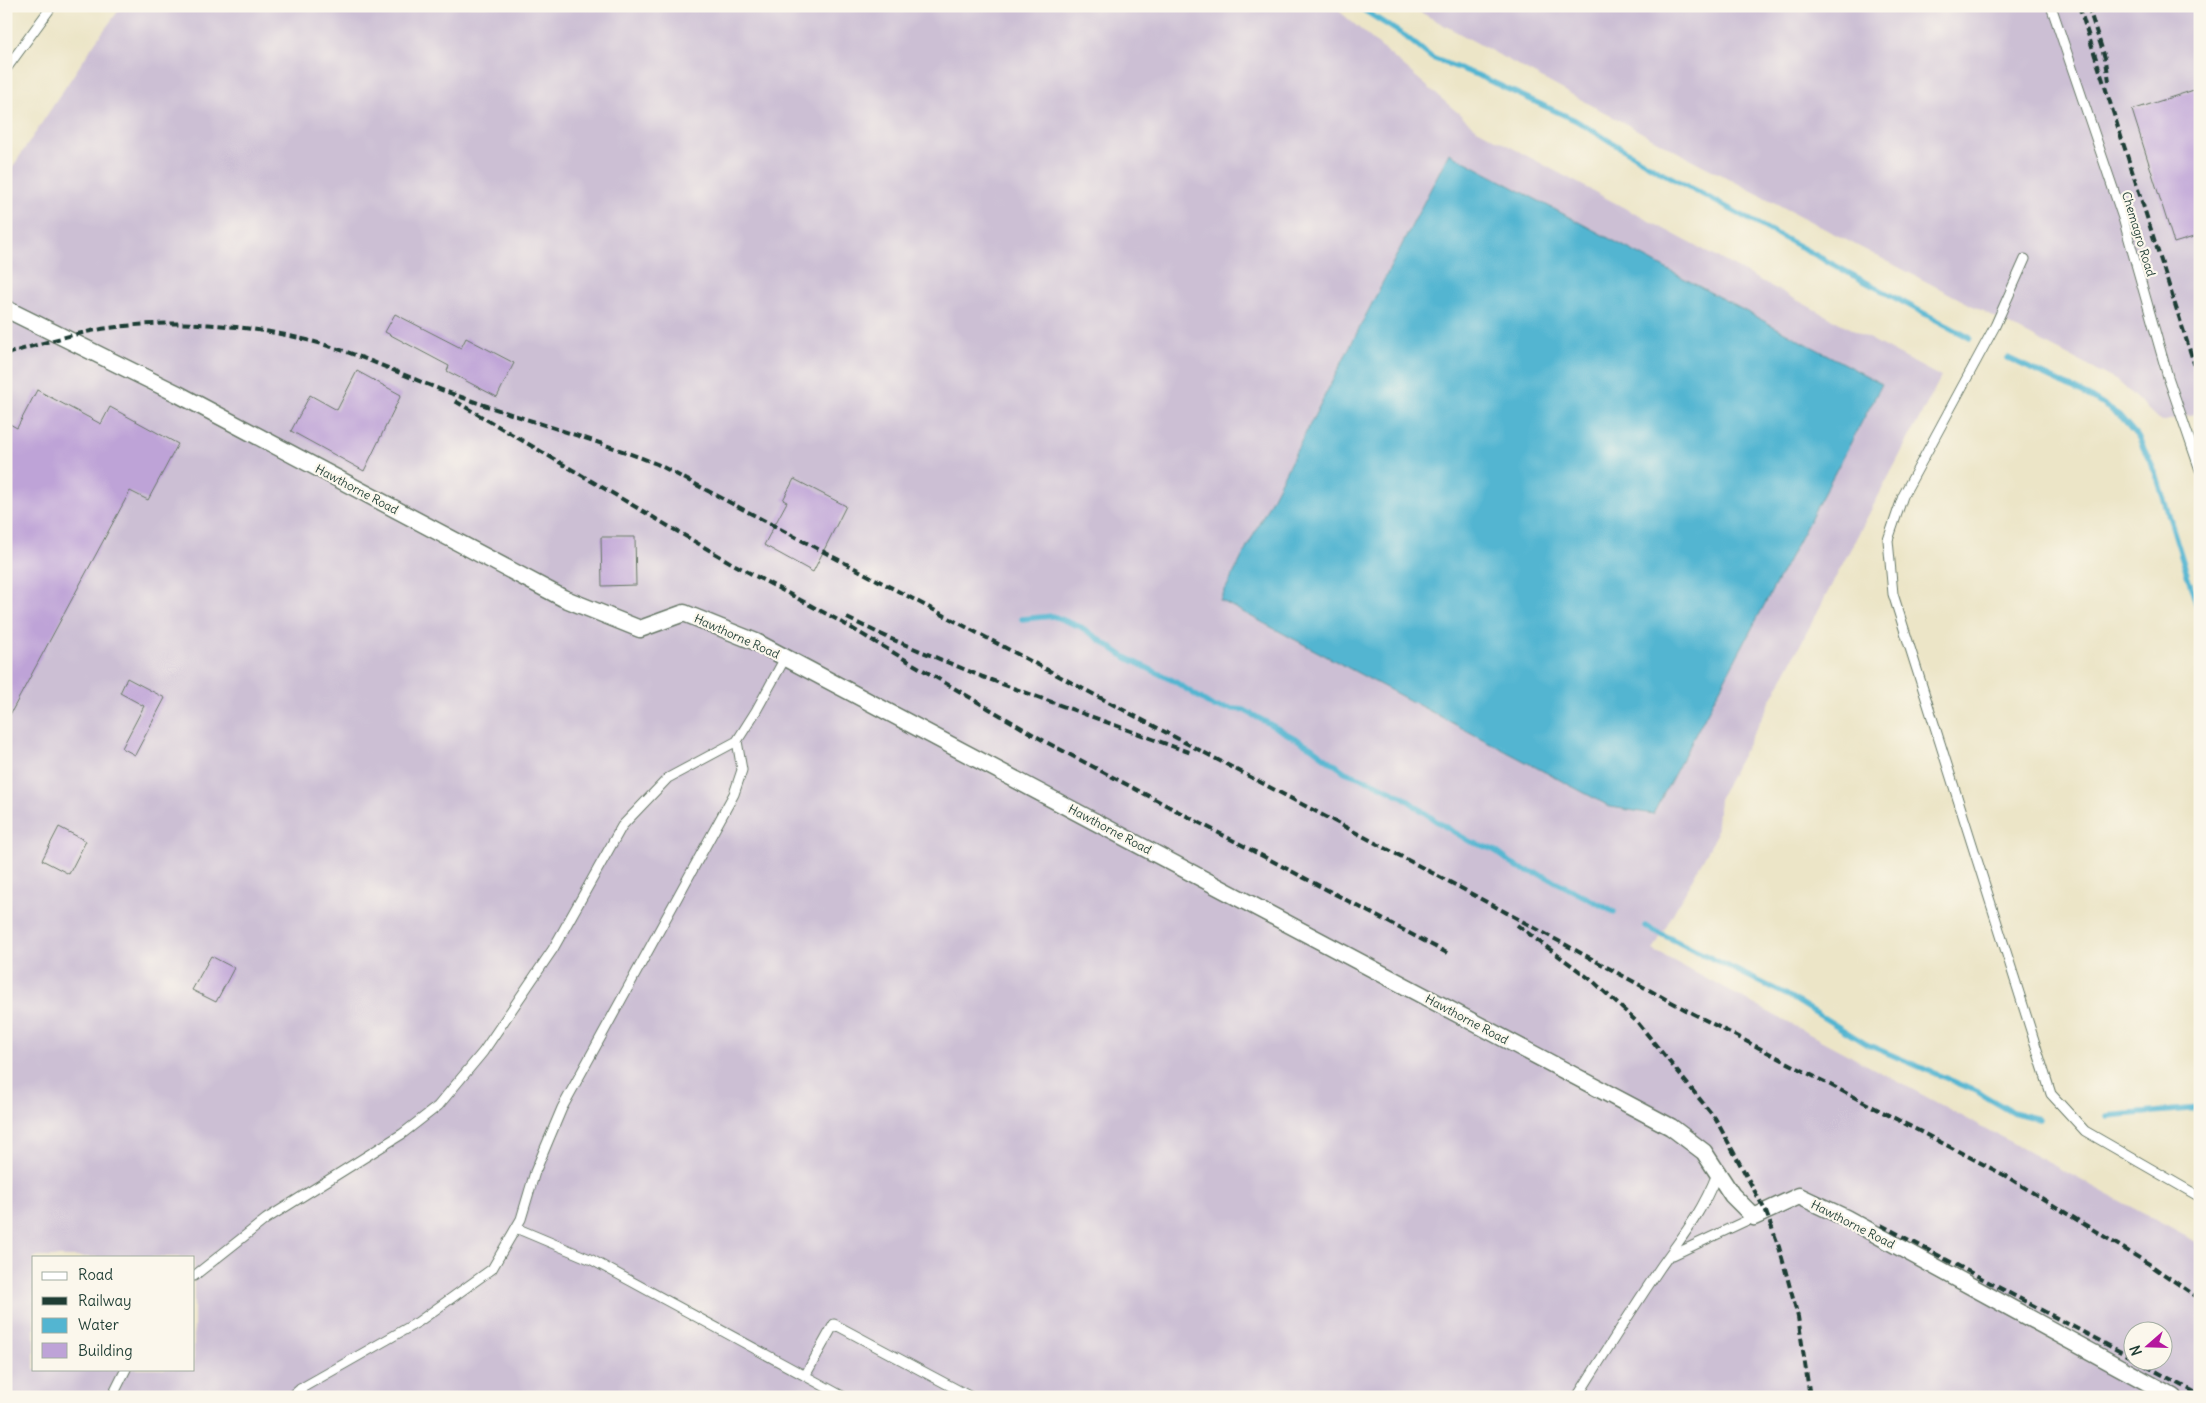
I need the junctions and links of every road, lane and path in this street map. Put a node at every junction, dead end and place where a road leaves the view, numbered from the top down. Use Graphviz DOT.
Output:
graph roads {
  1 [pos="52,6"];
  2 [pos="2050,6"];
  3 [pos="6,69"];
  4 [pos="2025,259"];
  5 [pos="6,309"];
  6 [pos="2197,454"];
  7 [pos="2200,470"];
  8 [pos="785,658"];
  9 [pos="736,741"];
  10 [pos="1717,1174"];
  11 [pos="2200,1197"];
  12 [pos="1754,1217"];
  13 [pos="516,1228"];
  14 [pos="1669,1257"];
  15 [pos="195,1275"];
  16 [pos="126,1370"];
  17 [pos="805,1376"];
  18 [pos="112,1397"];
  19 [pos="291,1397"];
  20 [pos="844,1397"];
  21 [pos="971,1397"];
  22 [pos="1577,1397"];
  23 [pos="2174,1397"];
  1 -- 3 [label="lane"];
  2 -- 6 [label="lane, Chemagro Road"];
  4 -- 11 [label="lane"];
  5 -- 8 [label="street, Hawthorne Road"];
  6 -- 7 [label="lane, Chemagro Road"];
  8 -- 9 [label="lane"];
  8 -- 10 [label="street, Hawthorne Road"];
  9 -- 13 [label="lane"];
  9 -- 15 [label="lane"];
  10 -- 12 [label="street, Hawthorne Road"];
  10 -- 14 [label="lane"];
  12 -- 14 [label="lane"];
  12 -- 23 [label="street, Hawthorne Road"];
  13 -- 17 [label="lane"];
  13 -- 19 [label="lane"];
  14 -- 22 [label="lane"];
  16 -- 18 [label="lane"];
  17 -- 20 [label="lane"];
  17 -- 21 [label="lane"];
}
